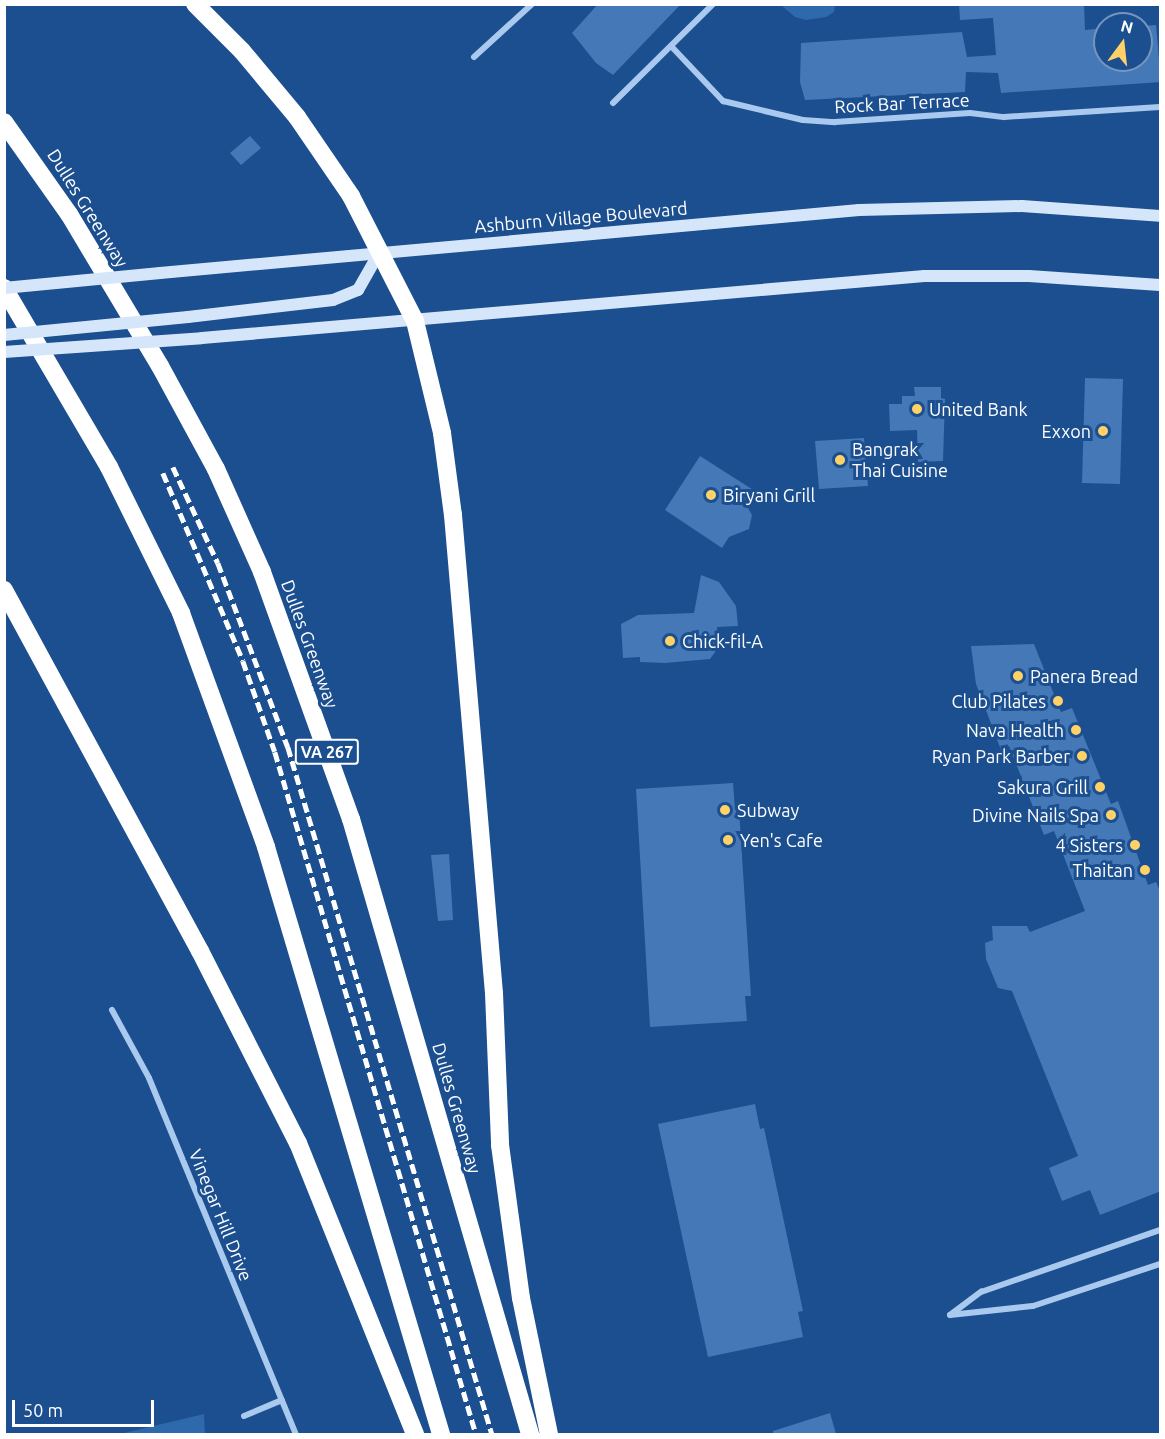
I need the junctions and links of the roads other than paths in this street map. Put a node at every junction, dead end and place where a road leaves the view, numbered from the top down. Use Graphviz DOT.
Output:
graph roads {
  1 [pos="195,4"];
  2 [pos="532,4"];
  3 [pos="713,4"];
  4 [pos="671,46"];
  5 [pos="474,57"];
  6 [pos="613,103"];
  7 [pos="1161,107"];
  8 [pos="4,122"];
  9 [pos="1161,216"];
  10 [pos="379,253"];
  11 [pos="1161,285"];
  12 [pos="4,288"];
  13 [pos="415,321"];
  14 [pos="4,335"];
  15 [pos="4,352"];
  16 [pos="4,590"];
  17 [pos="112,1010"];
  18 [pos="1161,1230"];
  19 [pos="1161,1264"];
  20 [pos="282,1400"];
  21 [pos="244,1416"];
  22 [pos="296,1434"];
  23 [pos="415,1434"];
  24 [pos="441,1434"];
  25 [pos="530,1434"];
  26 [pos="549,1434"];
  1 -- 10 [label="highway"];
  2 -- 5 [label="street"];
  3 -- 4 [label="street"];
  4 -- 6 [label="street"];
  4 -- 7 [label="street, Rock Bar Terrace"];
  8 -- 25 [label="highway, Dulles Greenway / VA 267"];
  9 -- 10 [label="main road, Ashburn Village Boulevard"];
  10 -- 12 [label="main road, Ashburn Village Boulevard, bridge"];
  10 -- 13 [label="highway"];
  10 -- 14 [label="main road, bridge"];
  11 -- 13 [label="main road"];
  12 -- 24 [label="highway"];
  13 -- 15 [label="main road, bridge"];
  13 -- 26 [label="highway"];
  16 -- 23 [label="highway"];
  17 -- 20 [label="street, Vinegar Hill Drive"];
  18 -- 19 [label="street"];
  20 -- 21 [label="street"];
  20 -- 22 [label="street, Vinegar Hill Drive"];
}
